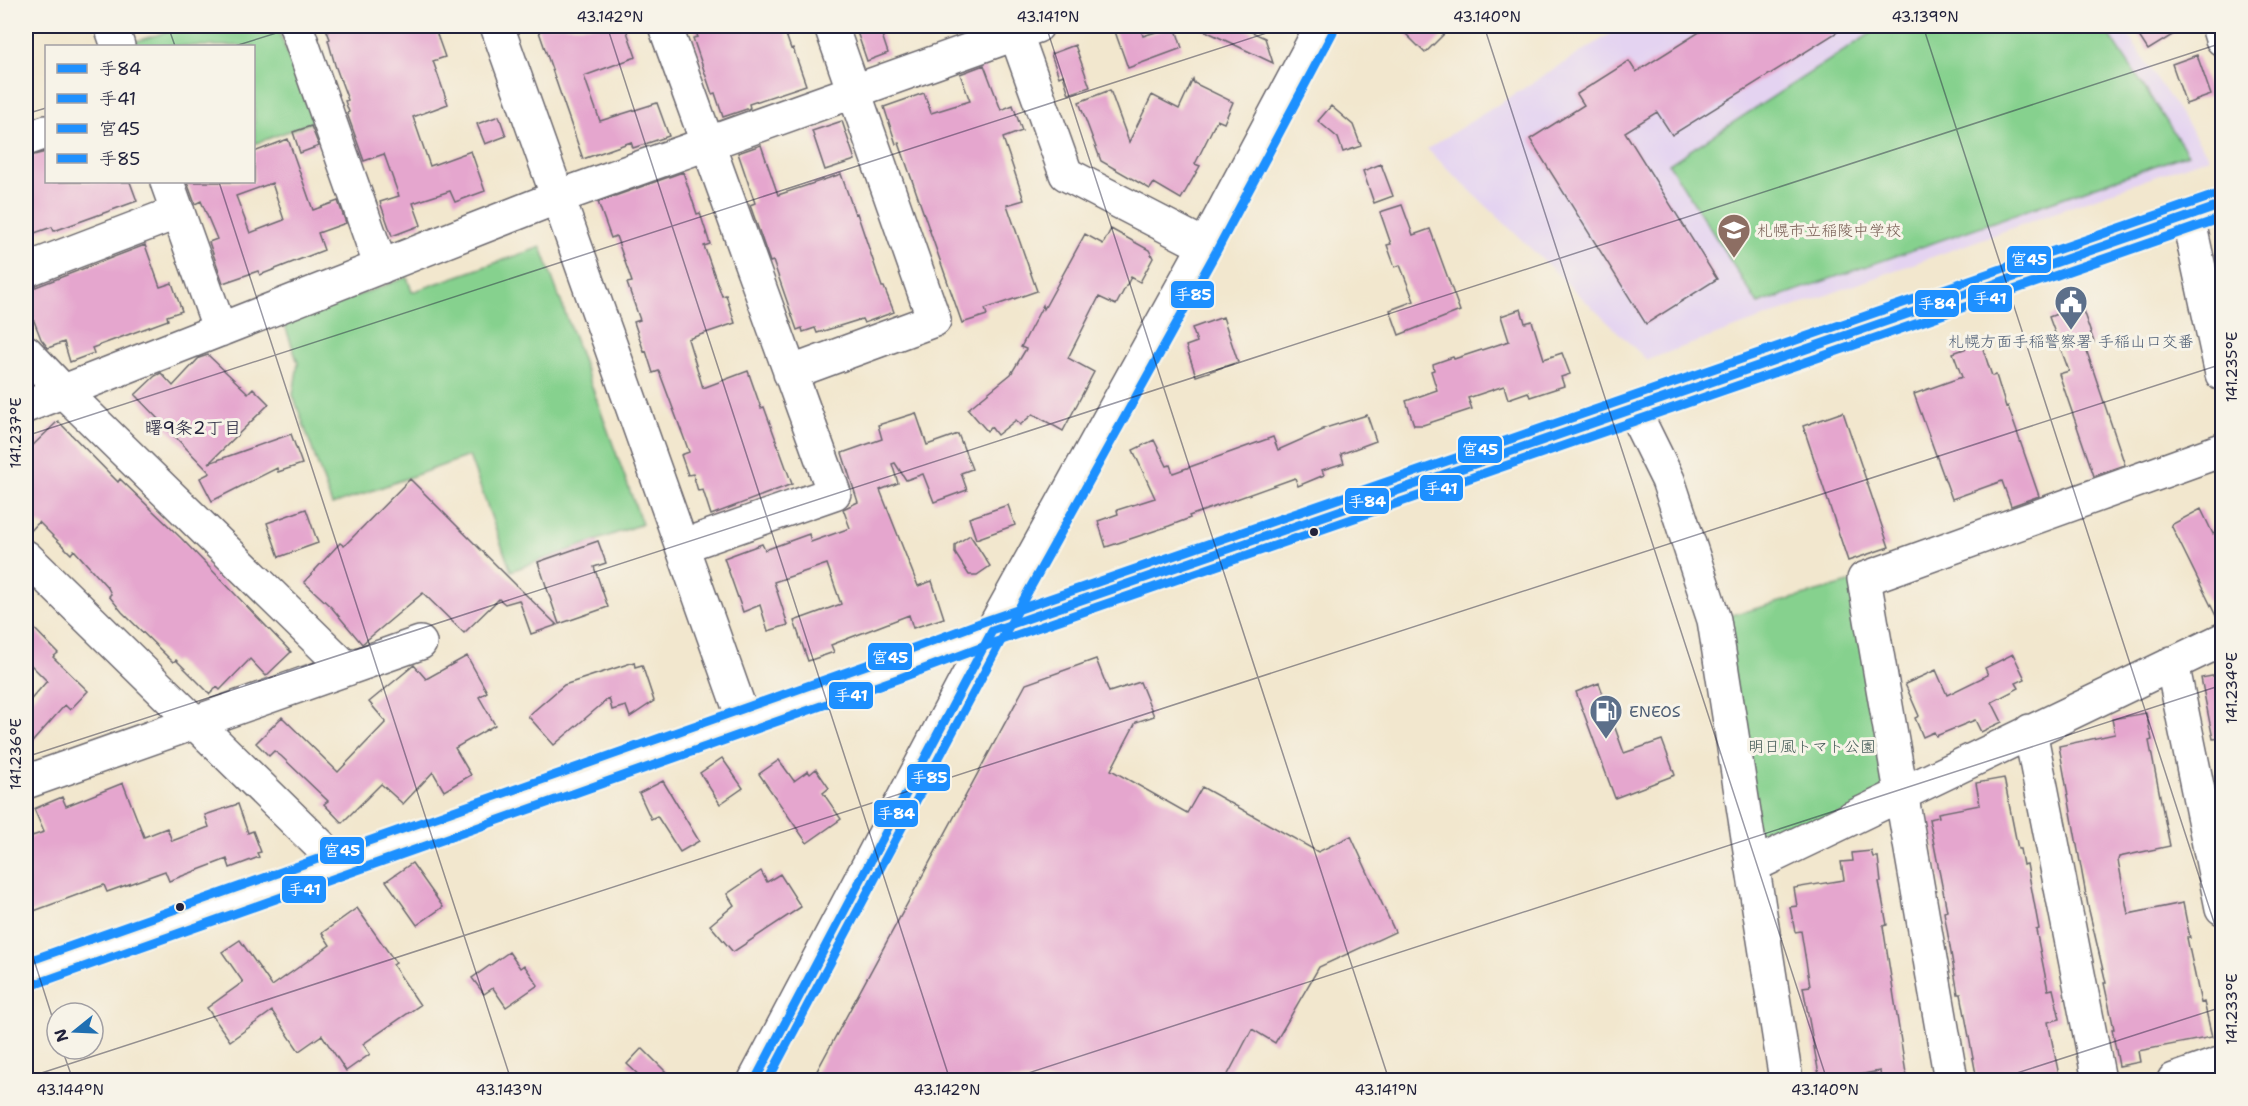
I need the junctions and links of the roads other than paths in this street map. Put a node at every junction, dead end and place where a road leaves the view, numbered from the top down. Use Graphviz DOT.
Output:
graph roads {
  1 [pos="111,26"];
  2 [pos="296,26"];
  3 [pos="497,26"];
  4 [pos="665,26"];
  5 [pos="831,26"];
  6 [pos="1322,26"];
  7 [pos="2217,26"];
  8 [pos="1022,28"];
  9 [pos="2223,39"];
  10 [pos="118,45"];
  11 [pos="854,91"];
  12 [pos="45,132"];
  13 [pos="26,139"];
  14 [pos="708,145"];
  15 [pos="167,183"];
  16 [pos="558,197"];
  17 [pos="2223,205"];
  18 [pos="178,212"];
  19 [pos="2188,217"];
  20 [pos="1205,246"];
  21 [pos="381,267"];
  22 [pos="26,270"];
  23 [pos="220,330"];
  24 [pos="26,352"];
  25 [pos="790,373"];
  26 [pos="2223,374"];
  27 [pos="63,391"];
  28 [pos="26,406"];
  29 [pos="1633,408"];
  30 [pos="2223,450"];
  31 [pos="682,546"];
  32 [pos="26,556"];
  33 [pos="992,631"];
  34 [pos="2223,639"];
  35 [pos="420,643"];
  36 [pos="2172,663"];
  37 [pos="347,669"];
  38 [pos="744,721"];
  39 [pos="195,722"];
  40 [pos="2030,731"];
  41 [pos="26,782"];
  42 [pos="1900,795"];
  43 [pos="339,864"];
  44 [pos="1752,866"];
  45 [pos="2223,908"];
  46 [pos="26,975"];
  47 [pos="2223,1063"];
  48 [pos="755,1080"];
  49 [pos="1786,1080"];
  50 [pos="1951,1080"];
  51 [pos="2099,1080"];
  52 [pos="2174,1080"];
  1 -- 10 [label="street"];
  2 -- 21 [label="street"];
  3 -- 16 [label="street"];
  4 -- 14 [label="street"];
  5 -- 11 [label="street"];
  6 -- 20 [label="street"];
  7 -- 9 [label="street"];
  8 -- 11 [label="street"];
  8 -- 20 [label="street"];
  11 -- 14 [label="street"];
  11 -- 25 [label="street"];
  12 -- 13 [label="street"];
  14 -- 16 [label="street"];
  14 -- 25 [label="street"];
  15 -- 18 [label="street"];
  16 -- 21 [label="street"];
  16 -- 31 [label="street"];
  17 -- 19 [label="street"];
  18 -- 22 [label="street"];
  18 -- 23 [label="street"];
  19 -- 26 [label="street"];
  19 -- 29 [label="street"];
  20 -- 33 [label="street"];
  21 -- 23 [label="street"];
  23 -- 27 [label="street"];
  24 -- 27 [label="street"];
  25 -- 31 [label="street"];
  27 -- 28 [label="street"];
  27 -- 37 [label="street"];
  29 -- 33 [label="street"];
  29 -- 44 [label="street"];
  30 -- 42 [label="street"];
  31 -- 38 [label="street"];
  32 -- 39 [label="street"];
  33 -- 38 [label="street"];
  33 -- 48 [label="street"];
  34 -- 36 [label="street"];
  35 -- 37 [label="street"];
  36 -- 40 [label="street"];
  36 -- 45 [label="street"];
  37 -- 39 [label="street"];
  38 -- 43 [label="street"];
  39 -- 41 [label="street"];
  39 -- 43 [label="street"];
  40 -- 42 [label="street"];
  40 -- 51 [label="street"];
  42 -- 44 [label="street"];
  42 -- 50 [label="street"];
  43 -- 46 [label="street"];
  44 -- 49 [label="street"];
  47 -- 52 [label="street"];
}
